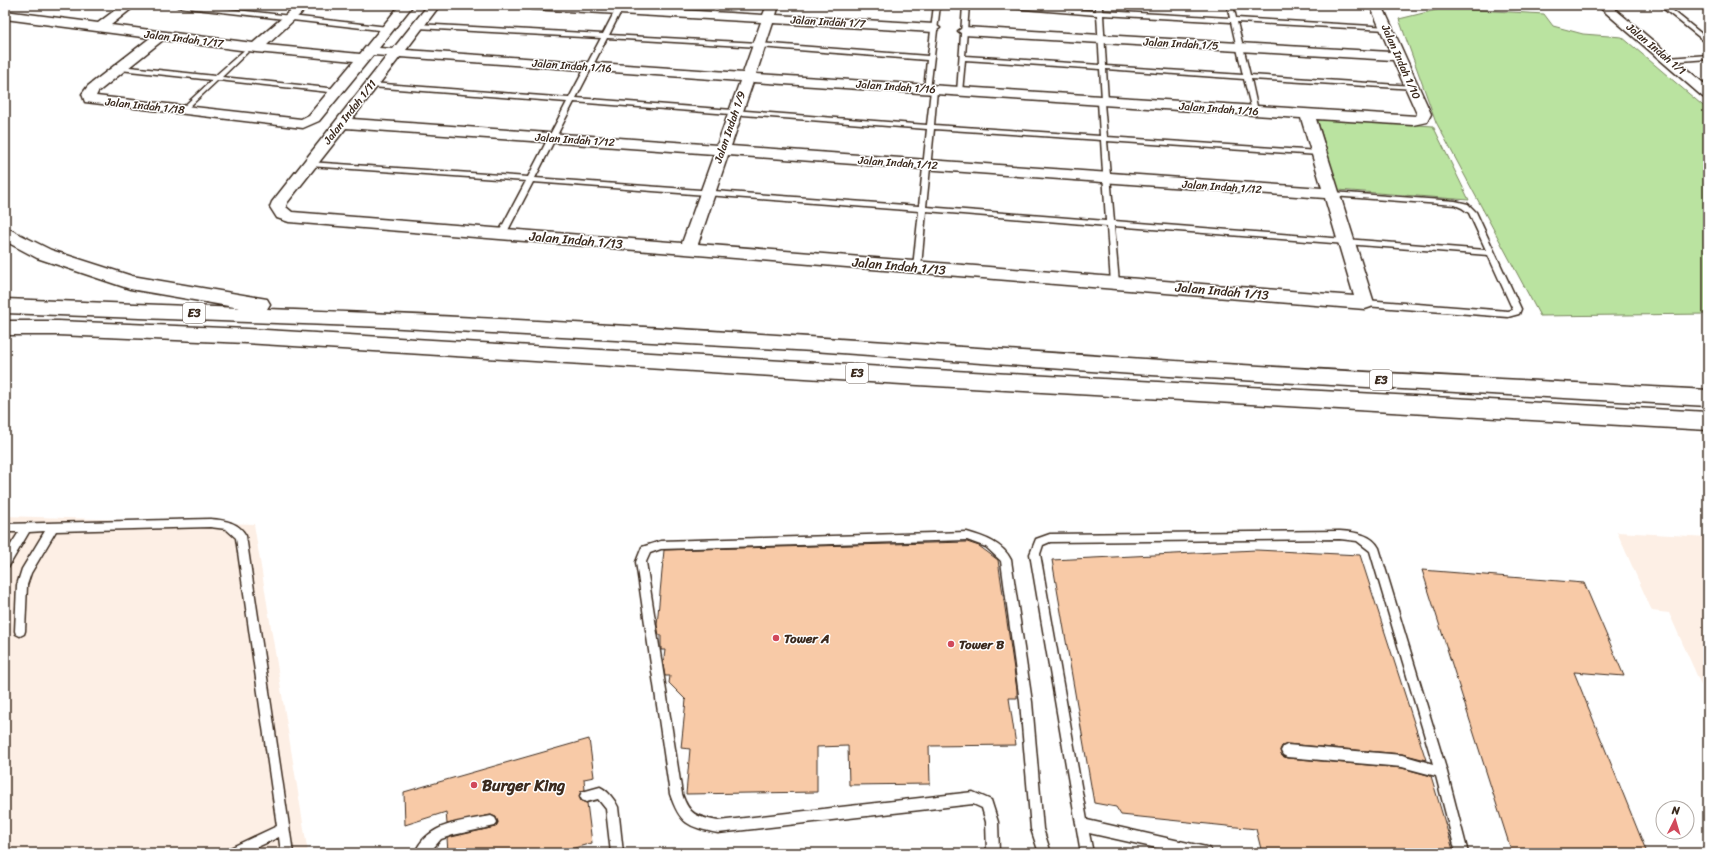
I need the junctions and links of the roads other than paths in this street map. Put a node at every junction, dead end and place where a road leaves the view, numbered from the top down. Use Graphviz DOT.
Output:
graph roads {
  1 [pos="130,5"];
  2 [pos="178,5"];
  3 [pos="304,5"];
  4 [pos="407,5"];
  5 [pos="434,5"];
  6 [pos="531,5"];
  7 [pos="773,5"];
  8 [pos="937,5"];
  9 [pos="966,5"];
  10 [pos="999,5"];
  11 [pos="1099,5"];
  12 [pos="1230,5"];
  13 [pos="1376,5"];
  14 [pos="1603,5"];
  15 [pos="1662,5"];
  16 [pos="619,8"];
  17 [pos="1099,13"];
  18 [pos="5,15"];
  19 [pos="288,18"];
  20 [pos="768,19"];
  21 [pos="1234,20"];
  22 [pos="417,26"];
  23 [pos="101,27"];
  24 [pos="934,28"];
  25 [pos="1386,28"];
  26 [pos="388,29"];
  27 [pos="964,31"];
  28 [pos="160,36"];
  29 [pos="605,36"];
  30 [pos="1101,39"];
  31 [pos="1708,42"];
  32 [pos="759,45"];
  33 [pos="253,47"];
  34 [pos="1240,47"];
  35 [pos="396,54"];
  36 [pos="366,55"];
  37 [pos="1399,56"];
  38 [pos="1708,57"];
  39 [pos="930,58"];
  40 [pos="962,58"];
  41 [pos="1668,60"];
  42 [pos="589,67"];
  43 [pos="120,68"];
  44 [pos="1103,68"];
  45 [pos="748,77"];
  46 [pos="1247,77"];
  47 [pos="217,78"];
  48 [pos="371,86"];
  49 [pos="1413,88"];
  50 [pos="930,90"];
  51 [pos="338,91"];
  52 [pos="959,92"];
  53 [pos="1708,94"];
  54 [pos="571,100"];
  55 [pos="1103,101"];
  56 [pos="184,109"];
  57 [pos="1255,111"];
  58 [pos="735,113"];
  59 [pos="1307,114"];
  60 [pos="1422,119"];
  61 [pos="342,123"];
  62 [pos="296,124"];
  63 [pos="932,127"];
  64 [pos="552,138"];
  65 [pos="1103,139"];
  66 [pos="722,150"];
  67 [pos="1319,153"];
  68 [pos="309,164"];
  69 [pos="928,165"];
  70 [pos="1107,178"];
  71 [pos="530,180"];
  72 [pos="708,192"];
  73 [pos="1332,194"];
  74 [pos="923,209"];
  75 [pos="289,216"];
  76 [pos="1110,224"];
  77 [pos="5,233"];
  78 [pos="502,234"];
  79 [pos="1346,243"];
  80 [pos="688,249"];
  81 [pos="1491,253"];
  82 [pos="916,267"];
  83 [pos="1115,283"];
  84 [pos="1365,303"];
  85 [pos="5,306"];
  86 [pos="384,320"];
  87 [pos="5,328"];
  88 [pos="1708,398"];
  89 [pos="1708,421"];
  90 [pos="27,527"];
  91 [pos="54,527"];
  92 [pos="5,528"];
  93 [pos="5,564"];
  94 [pos="20,632"];
  95 [pos="1287,751"];
  96 [pos="1441,772"];
  97 [pos="586,796"];
  98 [pos="491,822"];
  99 [pos="1082,825"];
  100 [pos="283,829"];
  101 [pos="232,853"];
  102 [pos="287,853"];
  103 [pos="421,853"];
  104 [pos="617,853"];
  105 [pos="993,853"];
  106 [pos="1045,853"];
  107 [pos="1087,853"];
  108 [pos="1206,853"];
  109 [pos="1462,853"];
  1 -- 23 [label="street"];
  2 -- 19 [label="lane"];
  3 -- 19 [label="street"];
  4 -- 26 [label="street, Jalan Indah 1/11"];
  5 -- 22 [label="street, Jalan Indah 1/11"];
  6 -- 16 [label="street, Jalan Indah 1/7"];
  7 -- 20 [label="street, Jalan Indah 1/9"];
  8 -- 24 [label="lane"];
  9 -- 27 [label="lane"];
  10 -- 17 [label="lane"];
  11 -- 17 [label="lane"];
  12 -- 21 [label="lane"];
  13 -- 25 [label="street, Jalan Indah 1/10"];
  14 -- 41 [label="street, Jalan Indah 1/1"];
  15 -- 31 [label="lane"];
  16 -- 20 [label="street, Jalan Indah 1/7"];
  16 -- 29 [label="lane"];
  17 -- 21 [label="lane"];
  17 -- 30 [label="lane"];
  18 -- 23 [label="street, Jalan Indah 1/17"];
  19 -- 26 [label="lane"];
  19 -- 33 [label="street"];
  20 -- 24 [label="street, Jalan Indah 1/7"];
  20 -- 32 [label="street, Jalan Indah 1/9"];
  21 -- 25 [label="lane"];
  21 -- 34 [label="lane"];
  22 -- 29 [label="lane"];
  22 -- 35 [label="street, Jalan Indah 1/11"];
  23 -- 28 [label="street, Jalan Indah 1/17"];
  24 -- 39 [label="lane"];
  25 -- 37 [label="street, Jalan Indah 1/10"];
  26 -- 36 [label="street, Jalan Indah 1/11"];
  27 -- 30 [label="street, Jalan Indah 1/5"];
  27 -- 40 [label="lane"];
  28 -- 33 [label="street, Jalan Indah 1/17"];
  28 -- 43 [label="street, Jalan Indah 1/18"];
  29 -- 32 [label="lane"];
  29 -- 42 [label="lane"];
  30 -- 34 [label="street, Jalan Indah 1/5"];
  30 -- 44 [label="lane"];
  32 -- 39 [label="lane"];
  32 -- 45 [label="street, Jalan Indah 1/9"];
  33 -- 36 [label="street, Jalan Indah 1/17"];
  33 -- 47 [label="lane"];
  34 -- 37 [label="street, Jalan Indah 1/5"];
  34 -- 46 [label="lane"];
  35 -- 36 [label="street, Jalan Indah 1/16"];
  35 -- 42 [label="street, Jalan Indah 1/16"];
  35 -- 48 [label="street, Jalan Indah 1/11"];
  36 -- 51 [label="street, Jalan Indah 1/11"];
  37 -- 49 [label="street, Jalan Indah 1/10"];
  38 -- 41 [label="lane"];
  39 -- 50 [label="lane"];
  40 -- 44 [label="lane"];
  40 -- 52 [label="lane"];
  41 -- 53 [label="street, Jalan Indah 1/1"];
  42 -- 45 [label="street, Jalan Indah 1/16"];
  42 -- 54 [label="lane"];
  43 -- 47 [label="lane"];
  43 -- 56 [label="street, Jalan Indah 1/18"];
  44 -- 46 [label="lane"];
  44 -- 55 [label="lane"];
  45 -- 50 [label="street, Jalan Indah 1/16"];
  45 -- 58 [label="street, Jalan Indah 1/9"];
  46 -- 49 [label="lane"];
  46 -- 57 [label="lane"];
  47 -- 51 [label="lane"];
  47 -- 56 [label="lane"];
  48 -- 54 [label="lane"];
  48 -- 61 [label="street, Jalan Indah 1/11"];
  49 -- 60 [label="street, Jalan Indah 1/10"];
  50 -- 52 [label="street, Jalan Indah 1/16"];
  50 -- 63 [label="lane"];
  51 -- 62 [label="street, Jalan Indah 1/11"];
  52 -- 55 [label="street, Jalan Indah 1/16"];
  54 -- 58 [label="lane"];
  54 -- 64 [label="lane"];
  55 -- 57 [label="street, Jalan Indah 1/16"];
  55 -- 65 [label="lane"];
  56 -- 62 [label="street, Jalan Indah 1/18"];
  57 -- 59 [label="street, Jalan Indah 1/16"];
  58 -- 63 [label="lane"];
  58 -- 66 [label="street, Jalan Indah 1/9"];
  59 -- 60 [label="street, Jalan Indah 1/16"];
  59 -- 67 [label="street"];
  61 -- 64 [label="street, Jalan Indah 1/12"];
  61 -- 68 [label="street, Jalan Indah 1/11"];
  63 -- 65 [label="lane"];
  63 -- 69 [label="lane"];
  64 -- 66 [label="street, Jalan Indah 1/12"];
  64 -- 71 [label="lane"];
  65 -- 67 [label="lane"];
  65 -- 70 [label="lane"];
  66 -- 69 [label="street, Jalan Indah 1/12"];
  66 -- 72 [label="street, Jalan Indah 1/9"];
  67 -- 73 [label="street"];
  68 -- 71 [label="lane"];
  68 -- 75 [label="street, Jalan Indah 1/11"];
  69 -- 70 [label="street, Jalan Indah 1/12"];
  69 -- 74 [label="lane"];
  70 -- 73 [label="street, Jalan Indah 1/12"];
  70 -- 76 [label="lane"];
  71 -- 72 [label="lane"];
  71 -- 78 [label="lane"];
  72 -- 74 [label="lane"];
  72 -- 80 [label="street, Jalan Indah 1/9"];
  73 -- 79 [label="street"];
  73 -- 81 [label="lane, Jalan Indah 1/12"];
  74 -- 76 [label="lane"];
  74 -- 82 [label="lane"];
  75 -- 78 [label="street, Jalan Indah 1/13"];
  76 -- 79 [label="lane"];
  76 -- 83 [label="lane"];
  77 -- 86 [label="highway"];
  78 -- 80 [label="street, Jalan Indah 1/13"];
  79 -- 81 [label="lane"];
  79 -- 84 [label="street"];
  80 -- 82 [label="street, Jalan Indah 1/13"];
  81 -- 84 [label="lane, Jalan Indah 1/13"];
  82 -- 83 [label="street, Jalan Indah 1/13"];
  83 -- 84 [label="street, Jalan Indah 1/13"];
  85 -- 86 [label="highway, E3"];
  86 -- 88 [label="highway, E3"];
  87 -- 89 [label="highway, E3"];
  90 -- 91 [label="lane"];
  90 -- 92 [label="lane"];
  90 -- 93 [label="lane"];
  91 -- 94 [label="lane"];
  91 -- 100 [label="lane"];
  95 -- 96 [label="lane"];
  96 -- 99 [label="lane"];
  96 -- 109 [label="lane"];
  97 -- 104 [label="lane"];
  98 -- 103 [label="lane"];
  99 -- 107 [label="lane"];
  99 -- 108 [label="lane"];
  100 -- 101 [label="lane"];
  100 -- 102 [label="lane"];
  105 -- 106 [label="lane"];
}
